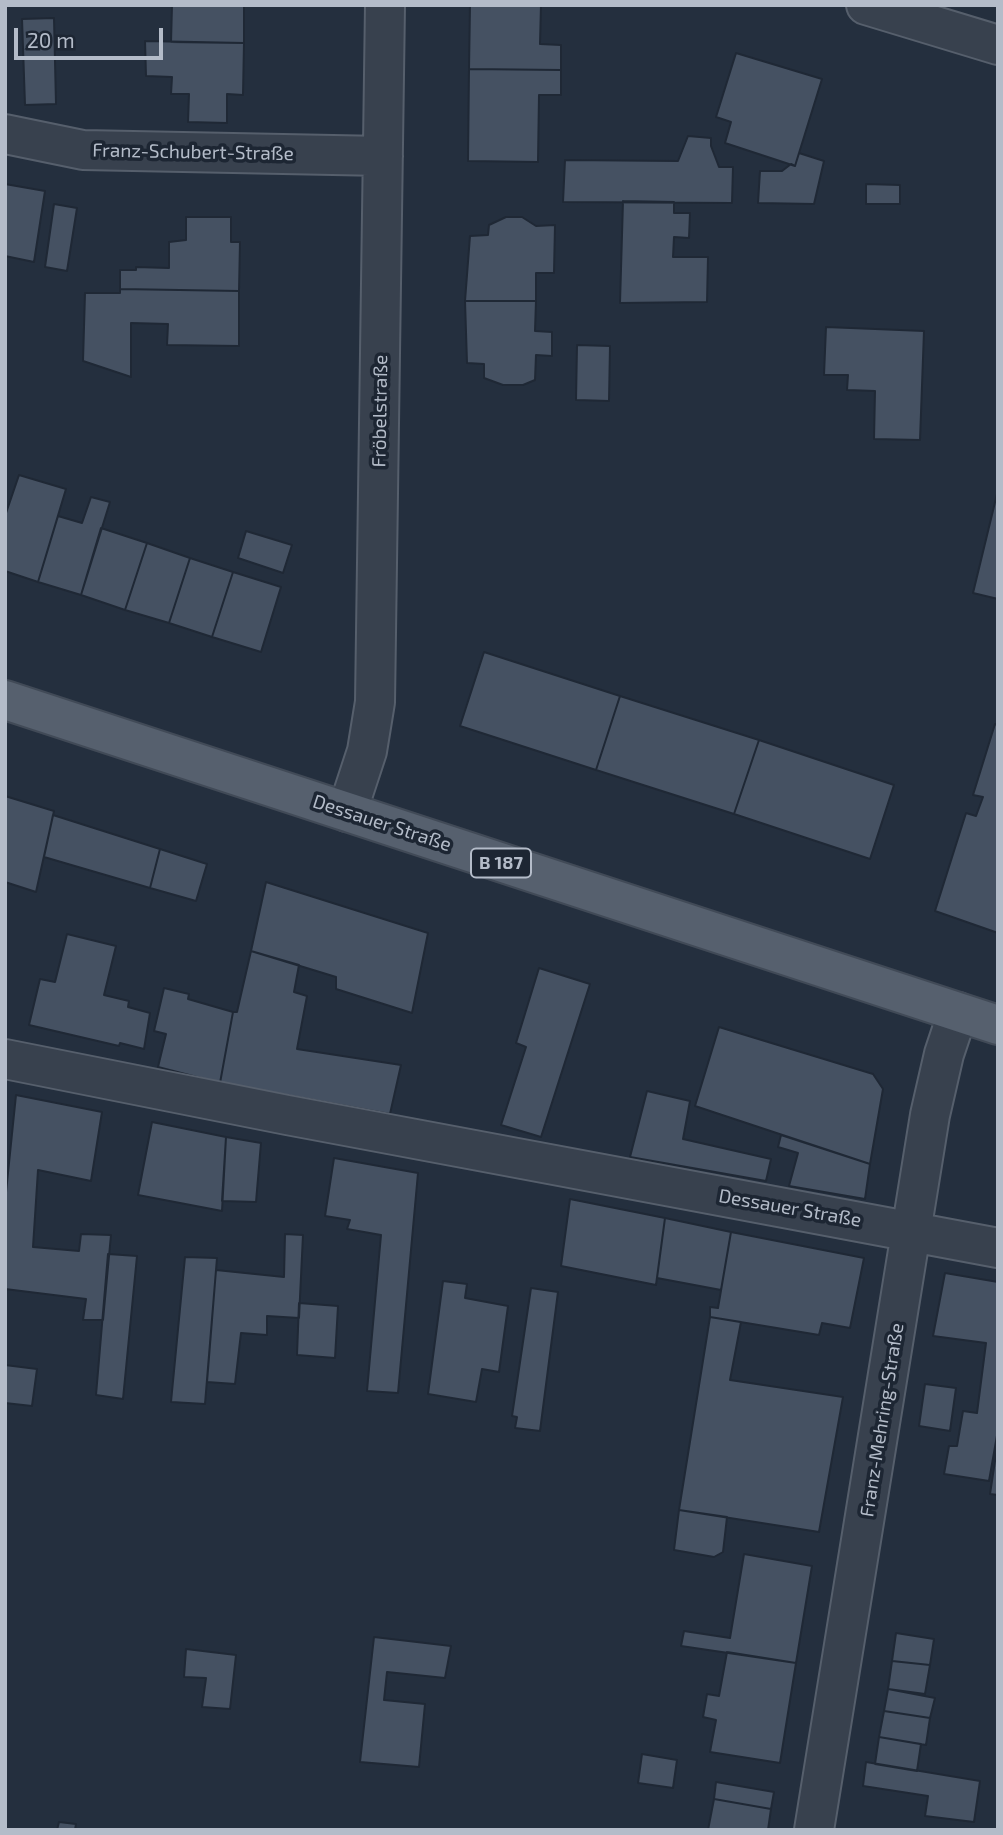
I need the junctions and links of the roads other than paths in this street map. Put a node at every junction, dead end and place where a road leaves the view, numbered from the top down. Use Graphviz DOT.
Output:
graph roads {
  1 [pos="385,5"];
  2 [pos="866,5"];
  3 [pos="998,45"];
  4 [pos="5,134"];
  5 [pos="383,156"];
  6 [pos="5,700"];
  7 [pos="347,812"];
  8 [pos="958,1012"];
  9 [pos="998,1025"];
  10 [pos="5,1059"];
  11 [pos="913,1231"];
  12 [pos="998,1248"];
  13 [pos="814,1830"];
  1 -- 5 [label="street, Fröbelstraße"];
  2 -- 3 [label="street"];
  4 -- 5 [label="street, Franz-Schubert-Straße"];
  5 -- 7 [label="street, Fröbelstraße"];
  6 -- 7 [label="main road, Dessauer Straße / B 187"];
  7 -- 8 [label="main road, Dessauer Straße / B 187"];
  8 -- 9 [label="main road, Dessauer Straße / B 187"];
  8 -- 11 [label="street, Franz-Mehring-Straße"];
  10 -- 11 [label="street, Dessauer Straße"];
  11 -- 12 [label="street, Dessauer Straße"];
  11 -- 13 [label="street, Franz-Mehring-Straße"];
}
